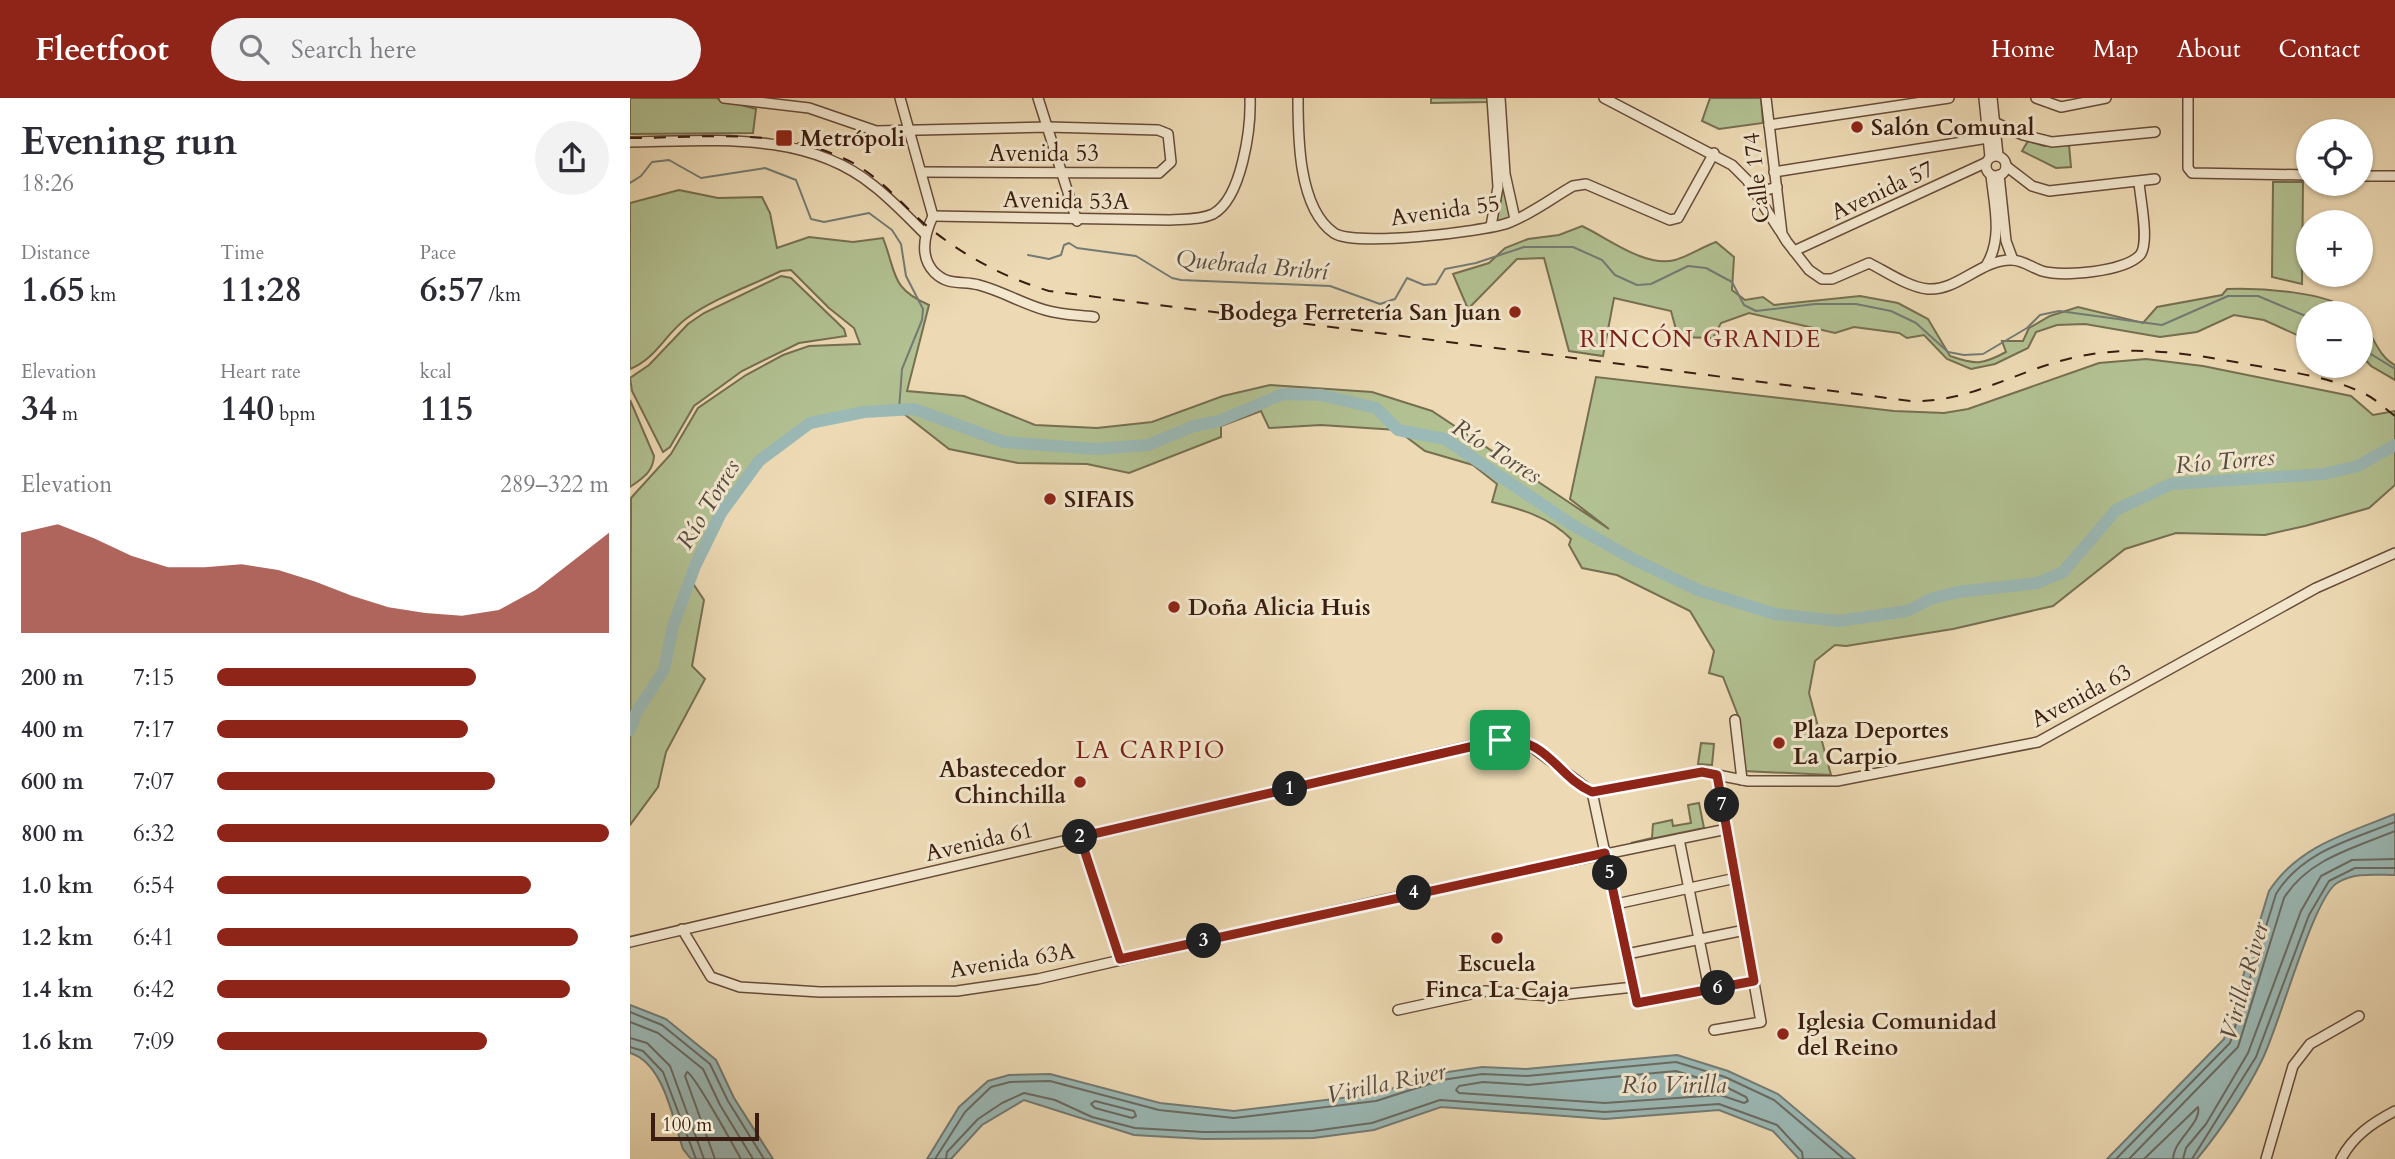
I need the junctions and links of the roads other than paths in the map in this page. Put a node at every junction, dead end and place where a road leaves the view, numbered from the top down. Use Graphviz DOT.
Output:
graph roads {
  1 [pos="724,98"];
  2 [pos="900,98"];
  3 [pos="1038,98"];
  4 [pos="1250,98"];
  5 [pos="1298,98"];
  6 [pos="1492,98"];
  7 [pos="1500,98"];
  8 [pos="1604,98"];
  9 [pos="1766,98"];
  10 [pos="1949,98"];
  11 [pos="1983,98"];
  12 [pos="1992,98"];
  13 [pos="2036,98"];
  14 [pos="2106,98"];
  15 [pos="2188,98"];
  16 [pos="1994,122"];
  17 [pos="1769,125"];
  18 [pos="1048,127"];
  19 [pos="909,128"];
  20 [pos="2155,132"];
  21 [pos="1988,138"];
  22 [pos="630,142"];
  23 [pos="1714,153"];
  24 [pos="1991,158"];
  25 [pos="2006,166"];
  26 [pos="1062,171"];
  27 [pos="922,172"];
  28 [pos="1774,172"];
  29 [pos="1995,175"];
  30 [pos="2296,175"];
  31 [pos="2373,176"];
  32 [pos="2395,176"];
  33 [pos="2155,180"];
  34 [pos="2139,182"];
  35 [pos="1777,187"];
  36 [pos="1756,193"];
  37 [pos="933,216"];
  38 [pos="1515,219"];
  39 [pos="1077,220"];
  40 [pos="1491,226"];
  41 [pos="925,234"];
  42 [pos="1782,234"];
  43 [pos="1794,251"];
  44 [pos="1993,254"];
  45 [pos="2011,256"];
  46 [pos="1987,264"];
  47 [pos="1094,317"];
  48 [pos="2395,553"];
  49 [pos="1735,720"];
  50 [pos="1717,775"];
  51 [pos="1742,780"];
  52 [pos="1592,792"];
  53 [pos="1727,829"];
  54 [pos="1080,837"];
  55 [pos="1679,838"];
  56 [pos="1605,853"];
  57 [pos="1735,878"];
  58 [pos="1689,888"];
  59 [pos="1616,904"];
  60 [pos="682,929"];
  61 [pos="1745,930"];
  62 [pos="1699,938"];
  63 [pos="630,942"];
  64 [pos="1627,954"];
  65 [pos="1120,959"];
  66 [pos="1754,981"];
  67 [pos="1634,987"];
  68 [pos="1709,989"];
  69 [pos="1398,1010"];
  70 [pos="2359,1016"];
  71 [pos="1714,1030"];
  72 [pos="2395,1111"];
  73 [pos="2266,1159"];
  74 [pos="2341,1159"];
  1 -- 19 [label="street"];
  2 -- 19 [label="street"];
  3 -- 18 [label="street"];
  4 -- 39 [label="street, Avenida 53A"];
  5 -- 40 [label="street, Avenida 55"];
  6 -- 40 [label="street"];
  7 -- 38 [label="street"];
  8 -- 23 [label="street"];
  9 -- 17 [label="street, Calle 174"];
  10 -- 17 [label="street"];
  11 -- 21 [label="street"];
  12 -- 16 [label="street"];
  13 -- 14 [label="street"];
  15 -- 30 [label="street"];
  16 -- 20 [label="street"];
  16 -- 24 [label="street"];
  17 -- 28 [label="street, Calle 174"];
  18 -- 19 [label="street"];
  18 -- 26 [label="street"];
  18 -- 26 [label="street, Avenida 53"];
  19 -- 27 [label="street"];
  21 -- 24 [label="street"];
  21 -- 28 [label="street"];
  22 -- 41 [label="street"];
  23 -- 36 [label="street"];
  23 -- 38 [label="street, Avenida 55"];
  24 -- 25 [label="street"];
  24 -- 29 [label="street"];
  24 -- 43 [label="street, Avenida 57"];
  25 -- 29 [label="street"];
  25 -- 34 [label="street"];
  26 -- 27 [label="street, Avenida 53"];
  26 -- 39 [label="street"];
  27 -- 37 [label="street"];
  28 -- 35 [label="street, Calle 174"];
  29 -- 44 [label="street"];
  29 -- 45 [label="street"];
  31 -- 32 [label="street"];
  33 -- 34 [label="street"];
  34 -- 45 [label="street"];
  35 -- 36 [label="street"];
  35 -- 42 [label="street, Calle 174"];
  36 -- 42 [label="street"];
  37 -- 39 [label="street, Avenida 53A"];
  37 -- 41 [label="street"];
  38 -- 40 [label="street, Avenida 55"];
  41 -- 47 [label="street"];
  42 -- 43 [label="street, Calle 174"];
  43 -- 46 [label="street, Calle 174"];
  44 -- 45 [label="street"];
  44 -- 46 [label="street"];
  45 -- 46 [label="street"];
  48 -- 51 [label="street, Avenida 63"];
  49 -- 51 [label="street"];
  50 -- 51 [label="street, Avenida 63"];
  50 -- 52 [label="street, Avenida 63"];
  50 -- 53 [label="street"];
  52 -- 54 [label="street, Avenida 61"];
  52 -- 56 [label="street"];
  53 -- 55 [label="street, Avenida 63A"];
  53 -- 57 [label="street"];
  54 -- 60 [label="street, Avenida 61"];
  54 -- 65 [label="street"];
  55 -- 56 [label="street, Avenida 63A"];
  55 -- 58 [label="street"];
  56 -- 59 [label="street"];
  56 -- 65 [label="street, Avenida 63A"];
  57 -- 58 [label="street"];
  57 -- 61 [label="street"];
  58 -- 59 [label="street"];
  58 -- 62 [label="street"];
  59 -- 64 [label="street"];
  60 -- 63 [label="street, Avenida 61"];
  60 -- 65 [label="street, Avenida 63A"];
  61 -- 62 [label="street"];
  61 -- 66 [label="street"];
  62 -- 64 [label="street"];
  62 -- 68 [label="street"];
  64 -- 67 [label="street"];
  66 -- 68 [label="street"];
  66 -- 71 [label="street"];
  67 -- 68 [label="street"];
  67 -- 69 [label="street"];
  70 -- 73 [label="street"];
  72 -- 74 [label="street"];
}
